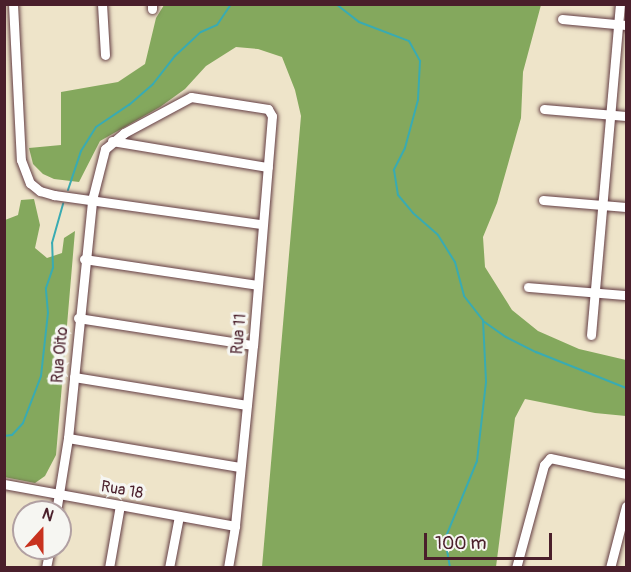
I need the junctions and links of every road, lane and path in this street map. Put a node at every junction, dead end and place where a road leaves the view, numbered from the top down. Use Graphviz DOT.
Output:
graph roads {
  1 [pos="13,4"];
  2 [pos="102,4"];
  3 [pos="620,4"];
  4 [pos="562,19"];
  5 [pos="622,25"];
  6 [pos="105,55"];
  7 [pos="544,109"];
  8 [pos="610,114"];
  9 [pos="627,116"];
  10 [pos="112,141"];
  11 [pos="268,166"];
  12 [pos="92,200"];
  13 [pos="543,200"];
  14 [pos="602,205"];
  15 [pos="627,207"];
  16 [pos="261,224"];
  17 [pos="84,259"];
  18 [pos="257,285"];
  19 [pos="528,288"];
  20 [pos="595,293"];
  21 [pos="627,295"];
  22 [pos="78,318"];
  23 [pos="591,335"];
  24 [pos="253,345"];
  25 [pos="74,377"];
  26 [pos="247,405"];
  27 [pos="68,438"];
  28 [pos="240,467"];
  29 [pos="627,474"];
  30 [pos="4,484"];
  31 [pos="59,494"];
  32 [pos="58,500"];
  33 [pos="120,505"];
  34 [pos="627,506"];
  35 [pos="178,516"];
  36 [pos="235,526"];
  37 [pos="109,567"];
  38 [pos="169,567"];
  39 [pos="228,567"];
  40 [pos="516,567"];
  41 [pos="610,567"];
  1 -- 12 [label="street"];
  2 -- 6 [label="street"];
  3 -- 5 [label="street"];
  4 -- 5 [label="street"];
  5 -- 8 [label="street"];
  7 -- 8 [label="street"];
  8 -- 9 [label="street"];
  8 -- 14 [label="street"];
  10 -- 11 [label="street"];
  10 -- 11 [label="street, Rua 11"];
  10 -- 12 [label="street, Rua Oito"];
  11 -- 16 [label="street, Rua 11"];
  12 -- 16 [label="street"];
  12 -- 17 [label="street, Rua Oito"];
  13 -- 14 [label="street"];
  14 -- 15 [label="street"];
  14 -- 20 [label="street"];
  16 -- 18 [label="street, Rua 11"];
  17 -- 18 [label="street"];
  17 -- 22 [label="street, Rua Oito"];
  18 -- 24 [label="street, Rua 11"];
  19 -- 20 [label="street"];
  20 -- 21 [label="street"];
  20 -- 23 [label="street"];
  22 -- 24 [label="street"];
  22 -- 25 [label="street, Rua Oito"];
  24 -- 26 [label="street, Rua 11"];
  25 -- 26 [label="street"];
  25 -- 27 [label="street, Rua Oito"];
  26 -- 28 [label="street, Rua 11"];
  27 -- 28 [label="street"];
  27 -- 31 [label="street, Rua Oito"];
  28 -- 36 [label="street, Rua 11"];
  29 -- 40 [label="street"];
  30 -- 31 [label="street, Rua 18"];
  31 -- 32 [label="street, Rua Oito"];
  31 -- 33 [label="street, Rua 18"];
  33 -- 35 [label="street, Rua 18"];
  33 -- 37 [label="street"];
  34 -- 41 [label="street"];
  35 -- 36 [label="street, Rua 18"];
  35 -- 38 [label="street"];
  36 -- 39 [label="street, Rua 11"];
}
